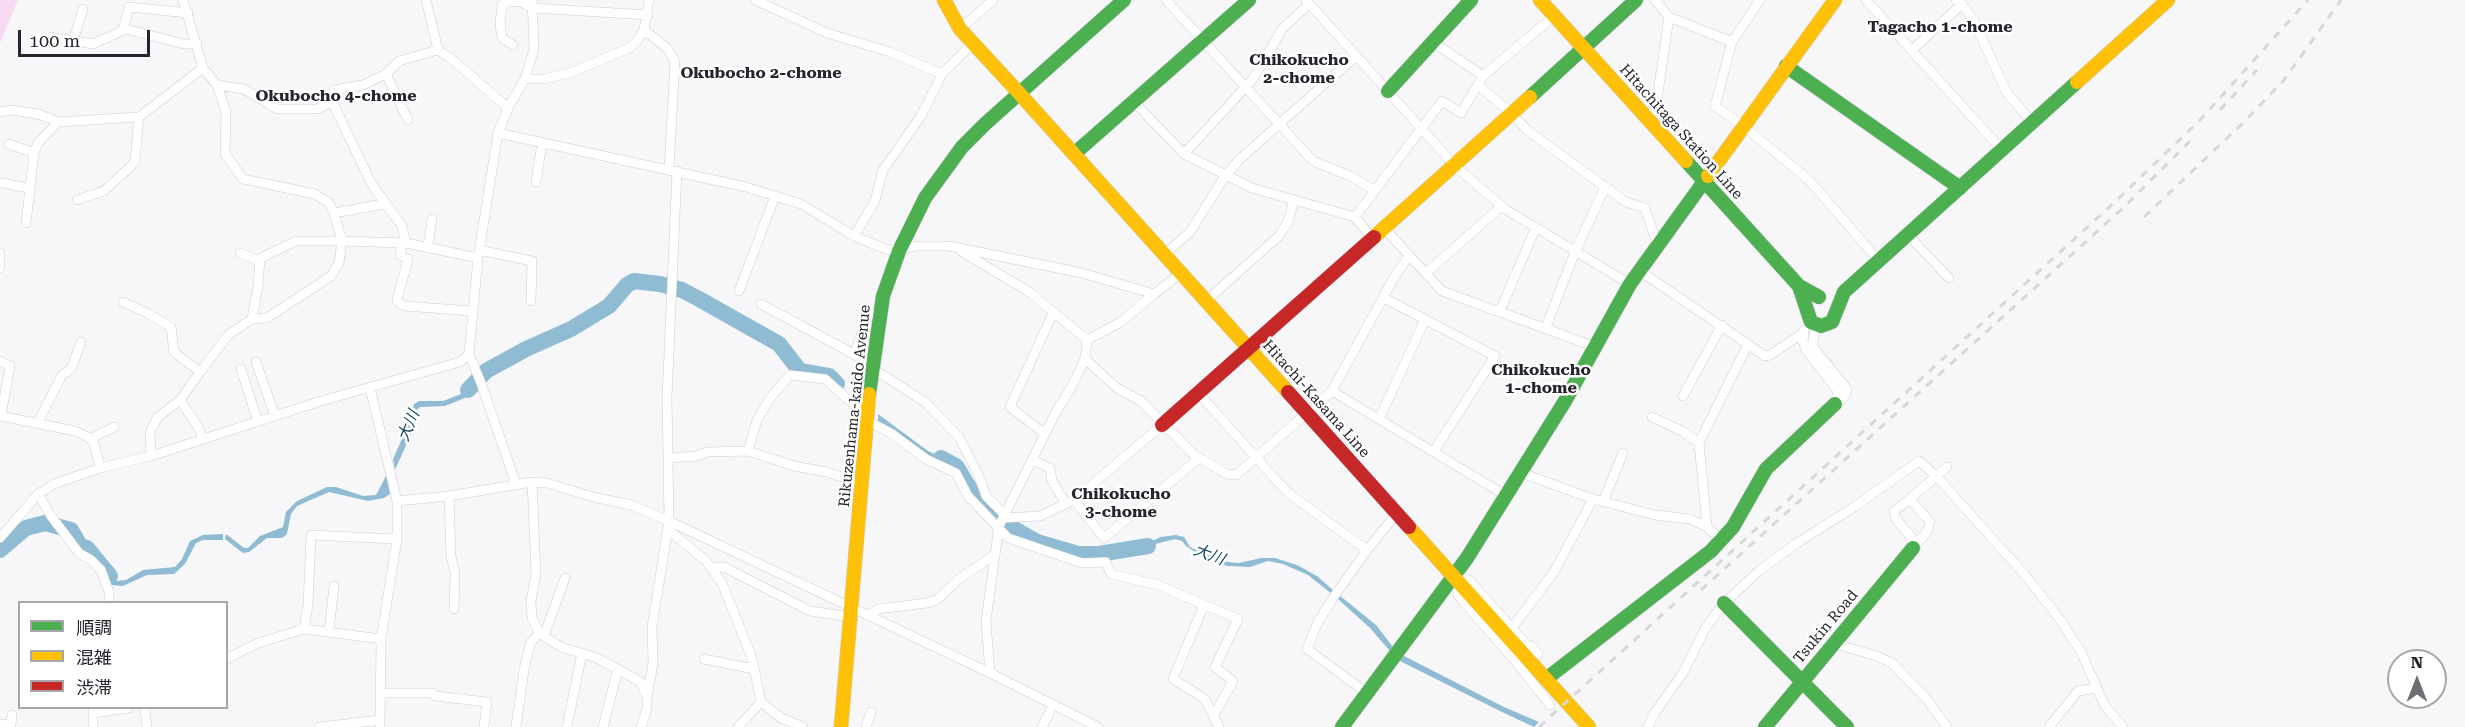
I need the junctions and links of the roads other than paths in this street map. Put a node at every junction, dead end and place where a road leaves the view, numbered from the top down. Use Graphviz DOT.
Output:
graph roads {
  1 [pos="183,0"];
  2 [pos="426,0"];
  3 [pos="755,0"];
  4 [pos="944,0"];
  5 [pos="993,0"];
  6 [pos="1124,0"];
  7 [pos="1166,0"];
  8 [pos="1249,0"];
  9 [pos="1471,0"];
  10 [pos="1540,0"];
  11 [pos="1636,0"];
  12 [pos="1655,0"];
  13 [pos="1760,0"];
  14 [pos="1835,0"];
  15 [pos="1866,0"];
  16 [pos="649,1"];
  17 [pos="1307,2"];
  18 [pos="1959,2"];
  19 [pos="2160,2"];
  20 [pos="532,4"];
  21 [pos="83,9"];
  22 [pos="188,13"];
  23 [pos="635,14"];
  24 [pos="648,15"];
  25 [pos="1554,16"];
  26 [pos="1669,17"];
  27 [pos="960,29"];
  28 [pos="123,30"];
  29 [pos="644,30"];
  30 [pos="50,37"];
  31 [pos="73,41"];
  32 [pos="1203,42"];
  33 [pos="1433,42"];
  34 [pos="1732,42"];
  35 [pos="973,43"];
  36 [pos="197,44"];
  37 [pos="513,45"];
  38 [pos="1583,48"];
  39 [pos="438,50"];
  40 [pos="1912,50"];
  41 [pos="1356,56"];
  42 [pos="1786,66"];
  43 [pos="203,68"];
  44 [pos="386,74"];
  45 [pos="942,74"];
  46 [pos="525,79"];
  47 [pos="1480,81"];
  48 [pos="217,85"];
  49 [pos="1244,87"];
  50 [pos="1388,91"];
  51 [pos="1019,93"];
  52 [pos="331,99"];
  53 [pos="1134,102"];
  54 [pos="508,108"];
  55 [pos="0,112"];
  56 [pos="1512,114"];
  57 [pos="139,117"];
  58 [pos="1646,118"];
  59 [pos="408,120"];
  60 [pos="58,122"];
  61 [pos="2032,122"];
  62 [pos="1279,124"];
  63 [pos="1742,125"];
  64 [pos="1421,129"];
  65 [pos="498,134"];
  66 [pos="543,143"];
  67 [pos="9,144"];
  68 [pos="2002,150"];
  69 [pos="34,153"];
  70 [pos="1074,154"];
  71 [pos="1184,154"];
  72 [pos="1455,166"];
  73 [pos="673,170"];
  74 [pos="1225,176"];
  75 [pos="1703,181"];
  76 [pos="536,182"];
  77 [pos="2,183"];
  78 [pos="1605,187"];
  79 [pos="1960,188"];
  80 [pos="29,189"];
  81 [pos="1374,190"];
  82 [pos="775,196"];
  83 [pos="77,200"];
  84 [pos="1294,200"];
  85 [pos="384,204"];
  86 [pos="1502,206"];
  87 [pos="334,213"];
  88 [pos="1355,217"];
  89 [pos="432,219"];
  90 [pos="26,223"];
  91 [pos="1536,227"];
  92 [pos="1384,228"];
  93 [pos="1908,235"];
  94 [pos="854,236"];
  95 [pos="1372,237"];
  96 [pos="342,241"];
  97 [pos="404,243"];
  98 [pos="1658,247"];
  99 [pos="428,248"];
  100 [pos="956,248"];
  101 [pos="899,251"];
  102 [pos="1575,252"];
  103 [pos="0,253"];
  104 [pos="240,253"];
  105 [pos="478,254"];
  106 [pos="1164,255"];
  107 [pos="1409,256"];
  108 [pos="260,259"];
  109 [pos="1880,261"];
  110 [pos="0,268"];
  111 [pos="1640,271"];
  112 [pos="1181,273"];
  113 [pos="1426,273"];
  114 [pos="1948,278"];
  115 [pos="1630,284"];
  116 [pos="1798,286"];
  117 [pos="739,291"];
  118 [pos="1844,292"];
  119 [pos="1154,294"];
  120 [pos="1821,297"];
  121 [pos="1384,298"];
  122 [pos="531,301"];
  123 [pos="1206,301"];
  124 [pos="123,302"];
  125 [pos="761,304"];
  126 [pos="472,311"];
  127 [pos="1500,311"];
  128 [pos="1053,313"];
  129 [pos="1807,313"];
  130 [pos="1836,313"];
  131 [pos="879,315"];
  132 [pos="252,319"];
  133 [pos="1425,320"];
  134 [pos="1722,325"];
  135 [pos="1818,326"];
  136 [pos="1546,327"];
  137 [pos="1803,333"];
  138 [pos="1087,340"];
  139 [pos="81,342"];
  140 [pos="1748,344"];
  141 [pos="1596,347"];
  142 [pos="1249,349"];
  143 [pos="469,354"];
  144 [pos="854,354"];
  145 [pos="1084,359"];
  146 [pos="0,361"];
  147 [pos="256,362"];
  148 [pos="872,366"];
  149 [pos="241,369"];
  150 [pos="200,372"];
  151 [pos="370,387"];
  152 [pos="1332,391"];
  153 [pos="1199,394"];
  154 [pos="1683,396"];
  155 [pos="180,400"];
  156 [pos="1835,404"];
  157 [pos="1306,413"];
  158 [pos="1,416"];
  159 [pos="275,416"];
  160 [pos="1652,417"];
  161 [pos="868,419"];
  162 [pos="1379,419"];
  163 [pos="258,422"];
  164 [pos="37,424"];
  165 [pos="1162,425"];
  166 [pos="114,427"];
  167 [pos="1045,434"];
  168 [pos="90,439"];
  169 [pos="203,439"];
  170 [pos="1699,443"];
  171 [pos="1434,451"];
  172 [pos="748,452"];
  173 [pos="1623,453"];
  174 [pos="151,456"];
  175 [pos="668,458"];
  176 [pos="1199,458"];
  177 [pos="1258,458"];
  178 [pos="1032,460"];
  179 [pos="1947,467"];
  180 [pos="100,468"];
  181 [pos="1519,472"];
  182 [pos="1937,477"];
  183 [pos="532,482"];
  184 [pos="516,484"];
  185 [pos="862,484"];
  186 [pos="38,494"];
  187 [pos="1505,495"];
  188 [pos="449,496"];
  189 [pos="1593,499"];
  190 [pos="397,501"];
  191 [pos="1070,502"];
  192 [pos="1603,502"];
  193 [pos="1906,502"];
  194 [pos="1397,513"];
  195 [pos="1002,520"];
  196 [pos="669,521"];
  197 [pos="1707,527"];
  198 [pos="0,538"];
  199 [pos="397,539"];
  200 [pos="1722,541"];
  201 [pos="1913,548"];
  202 [pos="1367,550"];
  203 [pos="993,555"];
  204 [pos="711,567"];
  205 [pos="1454,576"];
  206 [pos="566,578"];
  207 [pos="334,586"];
  208 [pos="110,601"];
  209 [pos="1724,603"];
  210 [pos="1204,605"];
  211 [pos="454,609"];
  212 [pos="851,612"];
  213 [pos="868,616"];
  214 [pos="1512,628"];
  215 [pos="304,629"];
  216 [pos="329,631"];
  217 [pos="541,635"];
  218 [pos="381,639"];
  219 [pos="1832,643"];
  220 [pos="582,653"];
  221 [pos="1538,654"];
  222 [pos="228,657"];
  223 [pos="704,659"];
  224 [pos="618,669"];
  225 [pos="754,669"];
  226 [pos="990,673"];
  227 [pos="1546,679"];
  228 [pos="1802,681"];
  229 [pos="2096,688"];
  230 [pos="380,693"];
  231 [pos="1368,694"];
  232 [pos="647,697"];
  233 [pos="761,702"];
  234 [pos="1053,705"];
  235 [pos="1550,705"];
  236 [pos="111,709"];
  237 [pos="145,709"];
  238 [pos="93,710"];
  239 [pos="871,712"];
  240 [pos="12,714"];
  241 [pos="1213,717"];
  242 [pos="0,724"];
  243 [pos="380,724"];
  244 [pos="1652,725"];
  245 [pos="93,727"];
  246 [pos="147,727"];
  247 [pos="320,727"];
  248 [pos="484,727"];
  249 [pos="516,727"];
  250 [pos="567,727"];
  251 [pos="603,727"];
  252 [pos="641,727"];
  253 [pos="738,727"];
  254 [pos="803,727"];
  255 [pos="841,727"];
  256 [pos="866,727"];
  257 [pos="1042,727"];
  258 [pos="1098,727"];
  259 [pos="1219,727"];
  260 [pos="1342,727"];
  261 [pos="1589,727"];
  262 [pos="1765,727"];
  263 [pos="1847,727"];
  264 [pos="1947,727"];
  265 [pos="2049,727"];
  266 [pos="2123,727"];
  1 -- 22 [label="street"];
  2 -- 39 [label="street"];
  3 -- 45 [label="street"];
  4 -- 27 [label="main road, Hitachi-Kasama Line"];
  5 -- 27 [label="street"];
  6 -- 51 [label="main road, Rikuzenhama-kaido Avenue"];
  7 -- 32 [label="street"];
  8 -- 32 [label="main road"];
  9 -- 33 [label="main road"];
  10 -- 25 [label="main road, Hitachitaga Station Line"];
  11 -- 38 [label="main road"];
  12 -- 26 [label="street"];
  13 -- 34 [label="street"];
  14 -- 42 [label="main road"];
  15 -- 40 [label="street"];
  16 -- 23 [label="street"];
  16 -- 24 [label="street"];
  17 -- 41 [label="street"];
  17 -- 49 [label="street"];
  18 -- 40 [label="street"];
  18 -- 61 [label="street"];
  19 -- 61 [label="main road"];
  20 -- 23 [label="street"];
  20 -- 37 [label="street"];
  20 -- 46 [label="street"];
  21 -- 31 [label="street"];
  22 -- 28 [label="street"];
  22 -- 36 [label="street"];
  23 -- 24 [label="street"];
  24 -- 29 [label="street"];
  25 -- 38 [label="main road, Hitachitaga Station Line"];
  25 -- 47 [label="street"];
  26 -- 34 [label="street"];
  26 -- 58 [label="street"];
  27 -- 35 [label="main road, Hitachi-Kasama Line"];
  28 -- 31 [label="street"];
  28 -- 36 [label="street"];
  29 -- 46 [label="street"];
  29 -- 73 [label="street"];
  30 -- 31 [label="street"];
  32 -- 49 [label="street"];
  32 -- 53 [label="main road"];
  33 -- 47 [label="street"];
  33 -- 50 [label="main road"];
  34 -- 63 [label="street"];
  35 -- 45 [label="street"];
  35 -- 51 [label="main road, Hitachi-Kasama Line"];
  36 -- 43 [label="street"];
  38 -- 56 [label="main road"];
  38 -- 58 [label="main road, Hitachitaga Station Line"];
  39 -- 44 [label="street"];
  39 -- 54 [label="street"];
  40 -- 68 [label="street"];
  41 -- 50 [label="street"];
  41 -- 62 [label="street"];
  42 -- 63 [label="main road"];
  42 -- 79 [label="main road"];
  43 -- 48 [label="street"];
  43 -- 57 [label="street"];
  44 -- 52 [label="street"];
  44 -- 59 [label="street"];
  45 -- 94 [label="street"];
  46 -- 54 [label="street"];
  47 -- 56 [label="street"];
  47 -- 64 [label="street"];
  48 -- 52 [label="street"];
  48 -- 87 [label="street"];
  49 -- 62 [label="street"];
  49 -- 71 [label="street"];
  50 -- 64 [label="street"];
  51 -- 70 [label="main road, Hitachi-Kasama Line"];
  51 -- 101 [label="main road, Rikuzenhama-kaido Avenue"];
  52 -- 85 [label="street"];
  53 -- 70 [label="main road"];
  53 -- 71 [label="street"];
  54 -- 65 [label="street"];
  55 -- 60 [label="street"];
  56 -- 72 [label="main road"];
  56 -- 78 [label="street"];
  57 -- 60 [label="street"];
  57 -- 83 [label="street"];
  58 -- 75 [label="main road, Hitachitaga Station Line"];
  60 -- 69 [label="street"];
  61 -- 68 [label="main road"];
  62 -- 74 [label="street"];
  62 -- 81 [label="street"];
  63 -- 75 [label="main road"];
  63 -- 109 [label="street"];
  64 -- 72 [label="street"];
  64 -- 81 [label="street"];
  65 -- 66 [label="street"];
  65 -- 105 [label="street"];
  66 -- 73 [label="street"];
  66 -- 76 [label="street"];
  67 -- 69 [label="street"];
  68 -- 79 [label="main road"];
  69 -- 80 [label="street"];
  70 -- 106 [label="main road, Hitachi-Kasama Line"];
  71 -- 74 [label="street"];
  72 -- 86 [label="street"];
  72 -- 92 [label="main road"];
  73 -- 82 [label="street"];
  73 -- 175 [label="street"];
  74 -- 84 [label="street"];
  74 -- 106 [label="street"];
  75 -- 98 [label="main road"];
  75 -- 116 [label="main road, Hitachitaga Station Line"];
  77 -- 80 [label="street"];
  78 -- 98 [label="street"];
  78 -- 102 [label="street"];
  79 -- 93 [label="main road"];
  80 -- 90 [label="street"];
  81 -- 88 [label="street"];
  82 -- 94 [label="street"];
  82 -- 117 [label="street"];
  84 -- 88 [label="street"];
  84 -- 123 [label="street"];
  85 -- 87 [label="street"];
  85 -- 97 [label="street"];
  86 -- 91 [label="street"];
  86 -- 113 [label="street"];
  87 -- 96 [label="street"];
  88 -- 95 [label="street"];
  89 -- 99 [label="street"];
  91 -- 102 [label="street"];
  91 -- 127 [label="street"];
  92 -- 95 [label="main road"];
  92 -- 107 [label="street"];
  93 -- 109 [label="main road"];
  93 -- 114 [label="street"];
  94 -- 101 [label="street"];
  95 -- 142 [label="main road"];
  96 -- 97 [label="street"];
  96 -- 108 [label="street"];
  96 -- 132 [label="street"];
  97 -- 99 [label="street"];
  97 -- 126 [label="street"];
  98 -- 111 [label="main road"];
  99 -- 105 [label="street"];
  100 -- 101 [label="street"];
  100 -- 119 [label="street"];
  100 -- 128 [label="street"];
  101 -- 131 [label="main road, Rikuzenhama-kaido Avenue"];
  102 -- 115 [label="street"];
  102 -- 136 [label="street"];
  103 -- 110 [label="street"];
  104 -- 108 [label="street"];
  105 -- 122 [label="street"];
  105 -- 126 [label="street"];
  106 -- 112 [label="main road, Hitachi-Kasama Line"];
  107 -- 113 [label="street"];
  107 -- 121 [label="street"];
  108 -- 132 [label="street"];
  109 -- 118 [label="main road"];
  111 -- 115 [label="main road"];
  111 -- 134 [label="street"];
  112 -- 119 [label="street"];
  112 -- 123 [label="main road, Hitachi-Kasama Line"];
  113 -- 127 [label="street"];
  115 -- 141 [label="main road"];
  116 -- 120 [label="main road"];
  116 -- 129 [label="main road"];
  118 -- 120 [label="main road"];
  118 -- 130 [label="main road"];
  119 -- 138 [label="street"];
  120 -- 129 [label="main road"];
  120 -- 130 [label="main road"];
  121 -- 133 [label="street"];
  121 -- 152 [label="street"];
  123 -- 142 [label="main road, Hitachi-Kasama Line"];
  124 -- 150 [label="street"];
  125 -- 144 [label="street"];
  126 -- 143 [label="street"];
  127 -- 136 [label="street"];
  128 -- 138 [label="street"];
  128 -- 167 [label="street"];
  129 -- 135 [label="main road"];
  129 -- 137 [label="street"];
  130 -- 135 [label="main road"];
  131 -- 144 [label="street"];
  131 -- 148 [label="main road, Rikuzenhama-kaido Avenue"];
  132 -- 150 [label="street"];
  133 -- 162 [label="street"];
  133 -- 171 [label="street"];
  134 -- 140 [label="street"];
  134 -- 154 [label="street"];
  135 -- 156 [label="street"];
  136 -- 141 [label="street"];
  137 -- 140 [label="street"];
  137 -- 156 [label="street"];
  138 -- 145 [label="street"];
  139 -- 164 [label="street"];
  140 -- 170 [label="street"];
  141 -- 181 [label="main road"];
  142 -- 153 [label="main road"];
  142 -- 157 [label="main road, Hitachi-Kasama Line"];
  143 -- 151 [label="street"];
  143 -- 184 [label="street"];
  144 -- 148 [label="street"];
  145 -- 165 [label="street"];
  145 -- 167 [label="street"];
  146 -- 158 [label="street"];
  147 -- 159 [label="street"];
  148 -- 161 [label="main road, Rikuzenhama-kaido Avenue"];
  148 -- 195 [label="street"];
  149 -- 163 [label="street"];
  150 -- 155 [label="street"];
  151 -- 159 [label="street"];
  151 -- 190 [label="street"];
  152 -- 157 [label="street"];
  152 -- 162 [label="street"];
  153 -- 165 [label="main road"];
  153 -- 177 [label="street"];
  155 -- 169 [label="street"];
  155 -- 174 [label="street"];
  156 -- 200 [label="main road"];
  157 -- 177 [label="street"];
  157 -- 194 [label="main road, Hitachi-Kasama Line"];
  158 -- 164 [label="street"];
  159 -- 163 [label="street"];
  160 -- 170 [label="street"];
  161 -- 172 [label="street"];
  161 -- 185 [label="main road, Rikuzenhama-kaido Avenue"];
  161 -- 195 [label="street"];
  162 -- 171 [label="street"];
  163 -- 169 [label="street"];
  164 -- 168 [label="street"];
  165 -- 176 [label="street"];
  165 -- 191 [label="street"];
  166 -- 168 [label="street"];
  167 -- 178 [label="street"];
  168 -- 180 [label="street"];
  169 -- 174 [label="street"];
  170 -- 197 [label="street"];
  171 -- 187 [label="street"];
  172 -- 175 [label="street"];
  172 -- 185 [label="street"];
  173 -- 192 [label="street"];
  174 -- 180 [label="street"];
  175 -- 196 [label="street"];
  176 -- 177 [label="street"];
  176 -- 191 [label="street"];
  177 -- 202 [label="street"];
  178 -- 191 [label="street"];
  178 -- 195 [label="street"];
  179 -- 182 [label="street"];
  180 -- 186 [label="street"];
  181 -- 187 [label="main road"];
  181 -- 189 [label="street"];
  182 -- 193 [label="street"];
  182 -- 209 [label="street"];
  182 -- 229 [label="street"];
  183 -- 184 [label="street"];
  183 -- 196 [label="street"];
  183 -- 217 [label="street"];
  184 -- 188 [label="street"];
  185 -- 212 [label="main road, Rikuzenhama-kaido Avenue"];
  186 -- 198 [label="street"];
  186 -- 208 [label="street"];
  187 -- 205 [label="main road"];
  188 -- 190 [label="street"];
  188 -- 211 [label="street"];
  189 -- 192 [label="street"];
  189 -- 214 [label="street"];
  190 -- 199 [label="street"];
  191 -- 195 [label="street"];
  192 -- 197 [label="street"];
  193 -- 201 [label="street"];
  193 -- 201 [label="street"];
  194 -- 202 [label="street"];
  194 -- 205 [label="main road, Hitachi-Kasama Line"];
  195 -- 203 [label="street"];
  195 -- 210 [label="street"];
  196 -- 204 [label="street"];
  196 -- 212 [label="street"];
  196 -- 232 [label="street"];
  197 -- 200 [label="street"];
  199 -- 215 [label="street"];
  199 -- 218 [label="street"];
  200 -- 227 [label="main road"];
  201 -- 219 [label="main road, Tsukin Road"];
  202 -- 231 [label="street"];
  203 -- 213 [label="street"];
  203 -- 226 [label="street"];
  204 -- 212 [label="street"];
  204 -- 225 [label="street"];
  205 -- 214 [label="street"];
  205 -- 227 [label="main road, Hitachi-Kasama Line"];
  205 -- 231 [label="main road"];
  205 -- 235 [label="street"];
  206 -- 217 [label="street"];
  207 -- 216 [label="street"];
  209 -- 228 [label="main road"];
  209 -- 244 [label="street"];
  210 -- 241 [label="street"];
  210 -- 241 [label="street"];
  212 -- 213 [label="street"];
  212 -- 255 [label="main road, Rikuzenhama-kaido Avenue"];
  213 -- 226 [label="street"];
  214 -- 221 [label="street"];
  215 -- 216 [label="street"];
  215 -- 222 [label="street"];
  216 -- 218 [label="street"];
  217 -- 220 [label="street"];
  217 -- 249 [label="street"];
  218 -- 230 [label="street"];
  219 -- 228 [label="main road, Tsukin Road"];
  219 -- 264 [label="street"];
  220 -- 224 [label="street"];
  220 -- 250 [label="street"];
  223 -- 225 [label="street"];
  224 -- 232 [label="street"];
  224 -- 251 [label="street"];
  225 -- 233 [label="street"];
  226 -- 234 [label="street"];
  227 -- 261 [label="main road, Hitachi-Kasama Line"];
  228 -- 262 [label="main road, Tsukin Road"];
  228 -- 263 [label="main road"];
  229 -- 265 [label="street"];
  229 -- 266 [label="street"];
  230 -- 243 [label="street"];
  230 -- 248 [label="street"];
  231 -- 260 [label="main road"];
  232 -- 252 [label="street"];
  233 -- 253 [label="street"];
  233 -- 254 [label="street"];
  234 -- 257 [label="street"];
  234 -- 258 [label="street"];
  236 -- 238 [label="street"];
  237 -- 246 [label="street"];
  238 -- 245 [label="street"];
  239 -- 256 [label="street"];
  240 -- 242 [label="street"];
  241 -- 259 [label="street"];
  243 -- 247 [label="street"];
}
